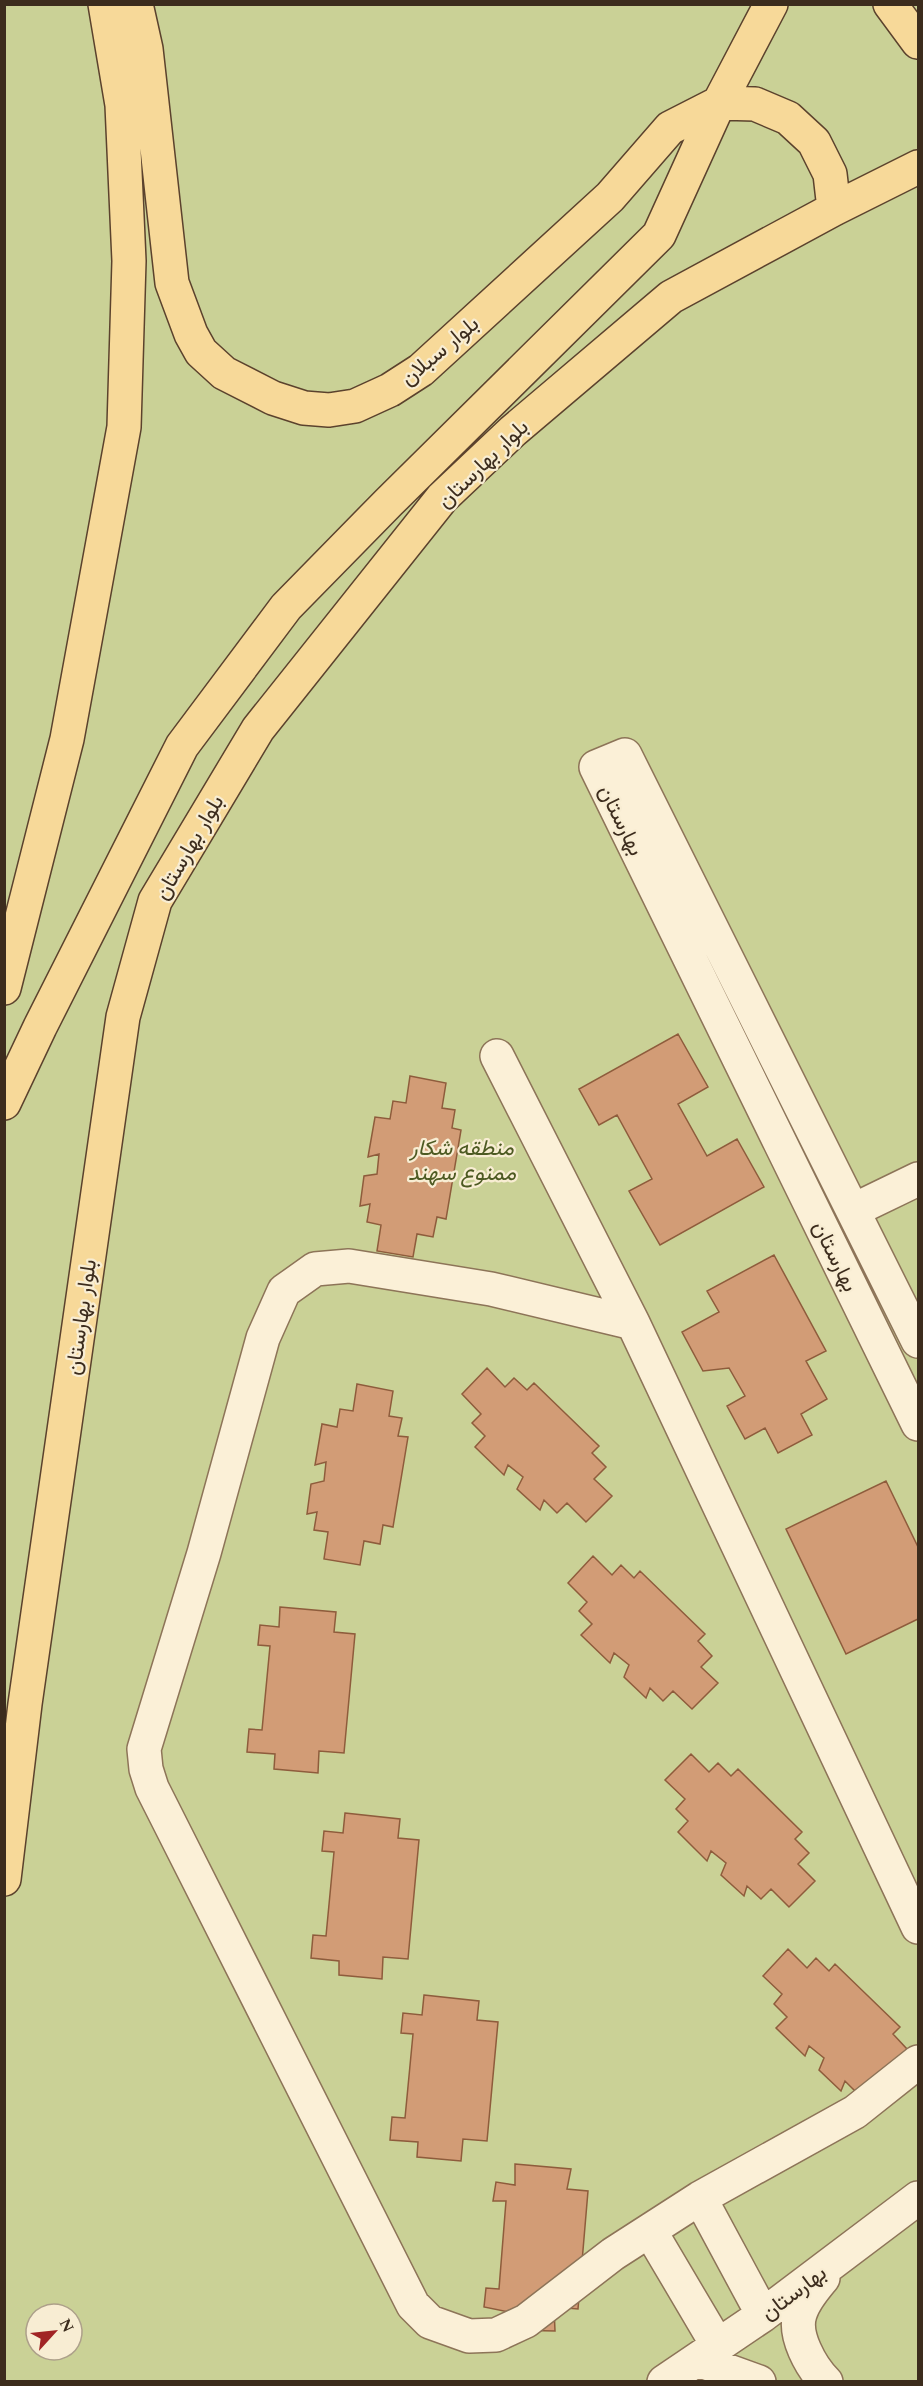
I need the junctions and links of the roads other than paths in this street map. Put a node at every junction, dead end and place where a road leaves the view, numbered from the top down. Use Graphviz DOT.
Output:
graph roads {
  1 [pos="105,4"];
  2 [pos="136,4"];
  3 [pos="771,4"];
  4 [pos="890,4"];
  5 [pos="918,42"];
  6 [pos="719,103"];
  7 [pos="918,167"];
  8 [pos="834,209"];
  9 [pos="4,988"];
  10 [pos="497,1056"];
  11 [pos="4,1103"];
  12 [pos="918,1179"];
  13 [pos="854,1210"];
  14 [pos="633,1323"];
  15 [pos="918,1341"];
  16 [pos="918,1425"];
  17 [pos="4,1879"];
  18 [pos="918,1927"];
  19 [pos="918,2062"];
  20 [pos="700,2198"];
  21 [pos="918,2198"];
  22 [pos="650,2230"];
  23 [pos="841,2255"];
  24 [pos="763,2315"];
  25 [pos="708,2353"];
  26 [pos="670,2380"];
  27 [pos="759,2382"];
  28 [pos="826,2382"];
  1 -- 9 [label="main road"];
  2 -- 6 [label="main road, بلوار سبلان"];
  3 -- 6 [label="main road, بلوار بهارستان"];
  4 -- 5 [label="main road"];
  6 -- 8 [label="main road"];
  6 -- 11 [label="main road, بلوار بهارستان"];
  7 -- 8 [label="main road, بلوار بهارستان"];
  8 -- 17 [label="main road, بلوار بهارستان"];
  10 -- 14 [label="street"];
  12 -- 13 [label="street"];
  13 -- 15 [label="street, بهارستان"];
  13 -- 16 [label="street, بهارستان"];
  14 -- 18 [label="street"];
  14 -- 22 [label="street"];
  19 -- 20 [label="street"];
  20 -- 22 [label="street"];
  20 -- 24 [label="street"];
  21 -- 23 [label="street, بهارستان"];
  22 -- 25 [label="street"];
  23 -- 24 [label="street, بهارستان"];
  23 -- 28 [label="street"];
  24 -- 25 [label="street, بهارستان"];
  25 -- 26 [label="street, بهارستان"];
  25 -- 27 [label="street"];
}
